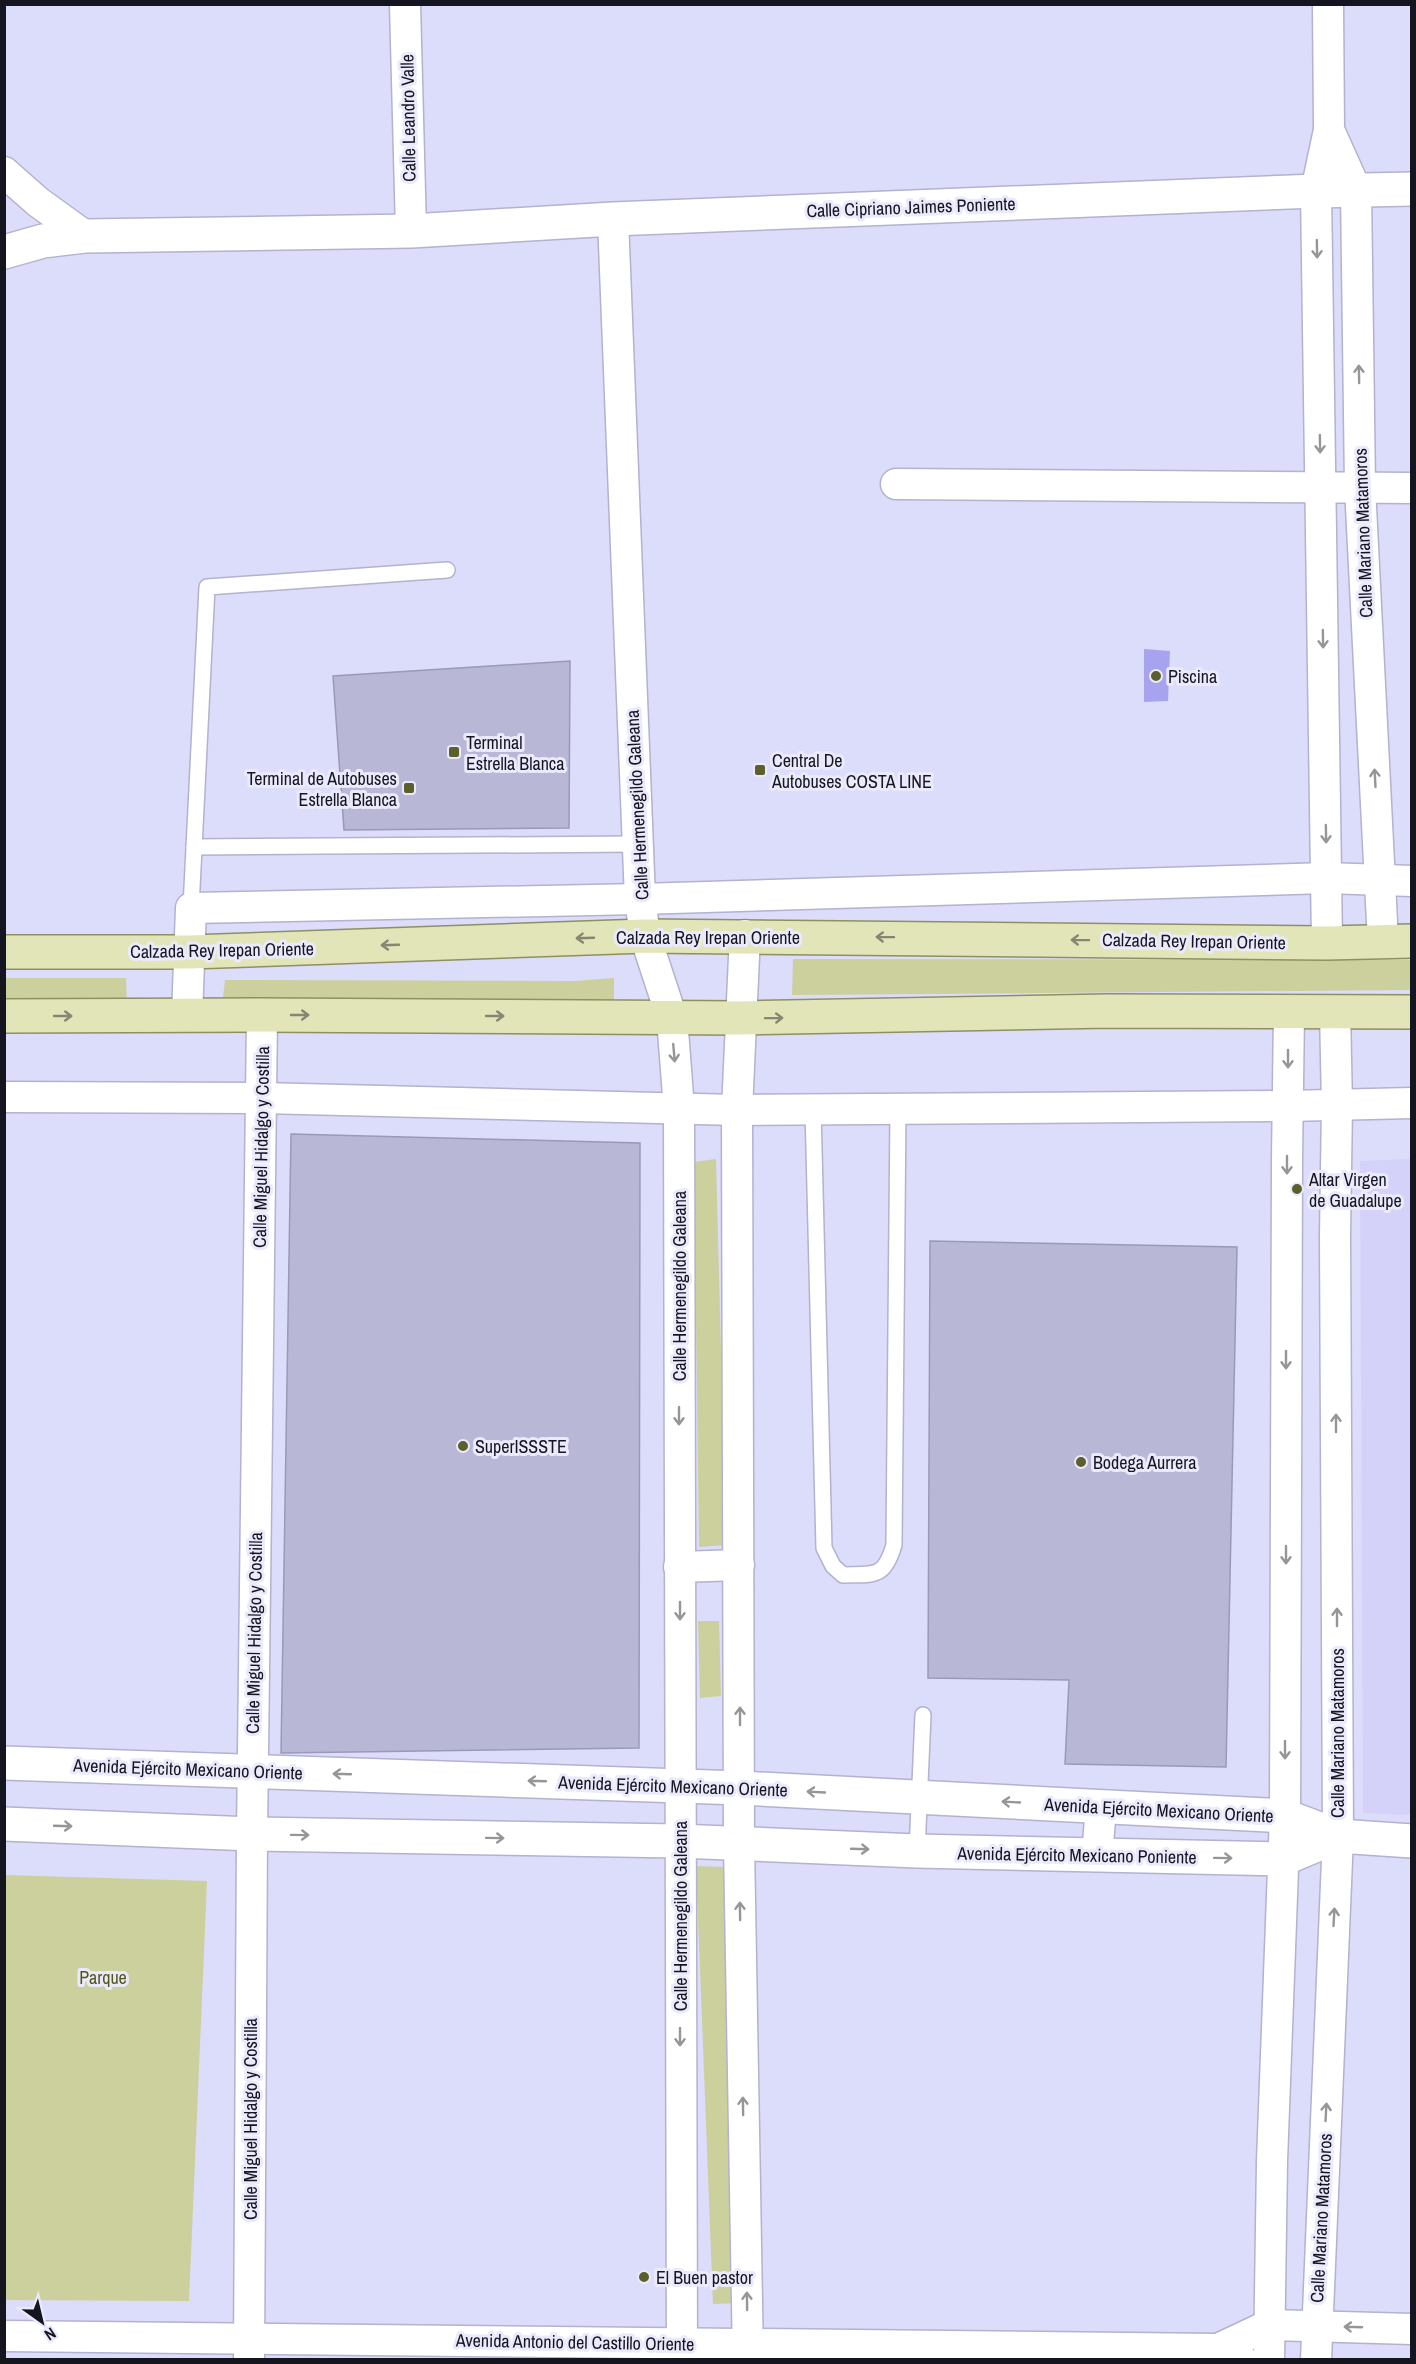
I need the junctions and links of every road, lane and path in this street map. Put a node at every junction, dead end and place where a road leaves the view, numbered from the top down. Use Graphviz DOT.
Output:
graph roads {
  1 [pos="405,4"];
  2 [pos="1328,4"];
  3 [pos="1329,130"];
  4 [pos="4,172"];
  5 [pos="1412,189"];
  6 [pos="1356,190"];
  7 [pos="1316,191"];
  8 [pos="613,219"];
  9 [pos="411,231"];
  10 [pos="85,236"];
  11 [pos="4,252"];
  12 [pos="896,484"];
  13 [pos="1321,487"];
  14 [pos="1360,488"];
  15 [pos="1412,488"];
  16 [pos="447,570"];
  17 [pos="638,844"];
  18 [pos="194,847"];
  19 [pos="1327,879"];
  20 [pos="1380,881"];
  21 [pos="1412,881"];
  22 [pos="640,900"];
  23 [pos="192,908"];
  24 [pos="745,935"];
  25 [pos="645,936"];
  26 [pos="1397,941"];
  27 [pos="1327,943"];
  28 [pos="4,952"];
  29 [pos="190,952"];
  30 [pos="1335,1011"];
  31 [pos="1289,1012"];
  32 [pos="1412,1012"];
  33 [pos="262,1015"];
  34 [pos="4,1016"];
  35 [pos="187,1016"];
  36 [pos="672,1018"];
  37 [pos="741,1018"];
  38 [pos="4,1098"];
  39 [pos="262,1098"];
  40 [pos="1412,1103"];
  41 [pos="1337,1105"];
  42 [pos="1288,1106"];
  43 [pos="679,1109"];
  44 [pos="813,1109"];
  45 [pos="898,1109"];
  46 [pos="737,1110"];
  47 [pos="1286,1458"];
  48 [pos="1336,1462"];
  49 [pos="739,1565"];
  50 [pos="680,1567"];
  51 [pos="923,1715"];
  52 [pos="4,1762"];
  53 [pos="252,1771"];
  54 [pos="680,1786"];
  55 [pos="740,1788"];
  56 [pos="919,1797"];
  57 [pos="1101,1807"];
  58 [pos="1285,1816"];
  59 [pos="4,1824"];
  60 [pos="252,1834"];
  61 [pos="1338,1836"];
  62 [pos="679,1841"];
  63 [pos="1412,1841"];
  64 [pos="739,1844"];
  65 [pos="916,1851"];
  66 [pos="1097,1856"];
  67 [pos="1283,1858"];
  68 [pos="1269,2325"];
  69 [pos="1316,2326"];
  70 [pos="1412,2329"];
  71 [pos="4,2336"];
  72 [pos="249,2349"];
  73 [pos="682,2351"];
  74 [pos="748,2352"];
  75 [pos="1230,2354"];
  76 [pos="1269,2360"];
  77 [pos="1316,2360"];
  1 -- 9 [label="street, Calle Leandro Valle"];
  2 -- 3 [label="street, Calle Mariano Matamoros"];
  3 -- 6 [label="street, Calle Mariano Matamoros"];
  3 -- 7 [label="street, Calle Mariano Matamoros"];
  4 -- 10 [label="street"];
  5 -- 6 [label="street, Calle Cipriano Jaimes Poniente"];
  6 -- 7 [label="street, Calle Cipriano Jaimes Poniente"];
  14 -- 6 [label="street, Calle Mariano Matamoros, one-way"];
  7 -- 8 [label="street, Calle Cipriano Jaimes Poniente"];
  7 -- 13 [label="street, Calle Mariano Matamoros, one-way"];
  8 -- 9 [label="street, Calle Cipriano Jaimes Poniente"];
  8 -- 17 [label="street, Calle Hermenegildo Galeana"];
  9 -- 10 [label="street, Calle Cipriano Jaimes Poniente"];
  10 -- 11 [label="street, Calle Cipriano Jaimes Poniente"];
  12 -- 13 [label="street"];
  13 -- 14 [label="street"];
  13 -- 19 [label="street, Calle Mariano Matamoros, one-way"];
  14 -- 15 [label="street"];
  20 -- 14 [label="street, Calle Mariano Matamoros, one-way"];
  16 -- 18 [label="lane"];
  17 -- 18 [label="lane"];
  17 -- 22 [label="street, Calle Hermenegildo Galeana"];
  18 -- 23 [label="lane"];
  19 -- 20 [label="street"];
  19 -- 22 [label="street"];
  19 -- 27 [label="street, Calle Mariano Matamoros"];
  20 -- 21 [label="street"];
  20 -- 26 [label="street, Calle Mariano Matamoros"];
  22 -- 23 [label="street"];
  22 -- 25 [label="street, Calle Hermenegildo Galeana"];
  23 -- 29 [label="street"];
  24 -- 25 [label="main road, Calzada Rey Irepan Oriente"];
  27 -- 24 [label="main road, Calzada Rey Irepan Oriente, one-way"];
  24 -- 37 [label="street"];
  25 -- 29 [label="main road, Calzada Rey Irepan Oriente, one-way"];
  25 -- 36 [label="street, Calle Hermenegildo Galeana"];
  26 -- 27 [label="main road, Calzada Rey Irepan Oriente"];
  28 -- 29 [label="main road, Calzada Rey Irepan Oriente"];
  29 -- 35 [label="street"];
  30 -- 31 [label="main road"];
  30 -- 32 [label="main road"];
  30 -- 41 [label="street, Calle Mariano Matamoros"];
  37 -- 31 [label="main road, one-way"];
  31 -- 42 [label="street, one-way"];
  33 -- 35 [label="main road"];
  33 -- 36 [label="main road, one-way"];
  33 -- 39 [label="street, Calle Miguel Hidalgo y Costilla"];
  34 -- 35 [label="main road, one-way"];
  36 -- 37 [label="main road"];
  36 -- 43 [label="street, Calle Hermenegildo Galeana, one-way"];
  37 -- 46 [label="street"];
  38 -- 39 [label="street"];
  39 -- 43 [label="street"];
  39 -- 53 [label="street, Calle Miguel Hidalgo y Costilla"];
  40 -- 41 [label="street"];
  41 -- 42 [label="street"];
  48 -- 41 [label="street, Calle Mariano Matamoros, one-way"];
  42 -- 45 [label="street"];
  42 -- 47 [label="street, one-way"];
  43 -- 46 [label="street"];
  43 -- 50 [label="street, Calle Hermenegildo Galeana, one-way"];
  44 -- 45 [label="street"];
  44 -- 45 [label="lane"];
  44 -- 46 [label="street"];
  46 -- 49 [label="street"];
  47 -- 48 [label="street"];
  47 -- 58 [label="street, one-way"];
  61 -- 48 [label="street, Calle Mariano Matamoros, one-way"];
  49 -- 50 [label="street"];
  55 -- 49 [label="street, one-way"];
  50 -- 54 [label="street, Calle Hermenegildo Galeana, one-way"];
  51 -- 56 [label="lane"];
  52 -- 53 [label="street, Avenida Ejército Mexicano Oriente"];
  54 -- 53 [label="street, Avenida Ejército Mexicano Oriente, one-way"];
  53 -- 60 [label="street, Calle Miguel Hidalgo y Costilla"];
  54 -- 55 [label="street, Avenida Ejército Mexicano Oriente"];
  54 -- 62 [label="street, Calle Hermenegildo Galeana"];
  56 -- 55 [label="street, Avenida Ejército Mexicano Oriente, one-way"];
  55 -- 64 [label="street"];
  57 -- 56 [label="street, Avenida Ejército Mexicano Oriente, one-way"];
  56 -- 65 [label="lane"];
  57 -- 58 [label="street, Avenida Ejército Mexicano Oriente"];
  57 -- 66 [label="street"];
  58 -- 61 [label="street, Avenida Ejército Mexicano Oriente"];
  58 -- 67 [label="street"];
  59 -- 60 [label="street, one-way"];
  60 -- 62 [label="street, one-way"];
  60 -- 72 [label="street, Calle Miguel Hidalgo y Costilla"];
  61 -- 63 [label="street, Avenida Ejército Mexicano Poniente"];
  61 -- 67 [label="street, Avenida Ejército Mexicano Poniente"];
  69 -- 61 [label="street, Calle Mariano Matamoros, one-way"];
  62 -- 64 [label="street"];
  62 -- 73 [label="street, Calle Hermenegildo Galeana, one-way"];
  64 -- 65 [label="street, Avenida Ejército Mexicano Poniente, one-way"];
  74 -- 64 [label="street, one-way"];
  65 -- 66 [label="street, Avenida Ejército Mexicano Poniente"];
  66 -- 67 [label="street, Avenida Ejército Mexicano Poniente, one-way"];
  67 -- 68 [label="street"];
  68 -- 69 [label="street, Avenida Antonio del Castillo Oriente"];
  68 -- 75 [label="street, Avenida Antonio del Castillo Oriente"];
  68 -- 76 [label="street"];
  70 -- 69 [label="street, Avenida Antonio del Castillo Oriente, one-way"];
  69 -- 77 [label="street, Calle Mariano Matamoros"];
  71 -- 72 [label="street, Avenida Antonio del Castillo Oriente"];
  72 -- 73 [label="street, Avenida Antonio del Castillo Oriente"];
  73 -- 74 [label="street, Avenida Antonio del Castillo Oriente"];
  74 -- 75 [label="street, Avenida Antonio del Castillo Oriente"];
}
